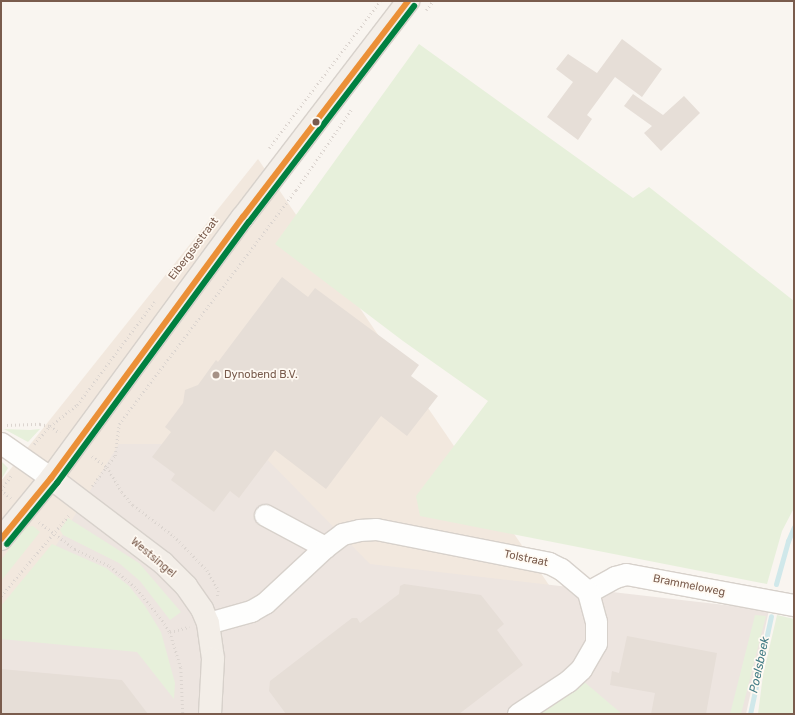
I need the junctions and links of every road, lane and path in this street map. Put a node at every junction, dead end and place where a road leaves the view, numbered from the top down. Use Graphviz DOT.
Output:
graph roads {
  1 [pos="380,1"];
  2 [pos="408,1"];
  3 [pos="353,108"];
  4 [pos="268,149"];
  5 [pos="159,296"];
  6 [pos="1,425"];
  7 [pos="50,426"];
  8 [pos="1,443"];
  9 [pos="76,444"];
  10 [pos="23,457"];
  11 [pos="107,467"];
  12 [pos="51,478"];
  13 [pos="1,490"];
  14 [pos="265,515"];
  15 [pos="1,539"];
  16 [pos="325,547"];
  17 [pos="588,592"];
  18 [pos="1,596"];
  19 [pos="794,605"];
  20 [pos="208,623"];
  21 [pos="183,714"];
  22 [pos="210,714"];
  23 [pos="518,714"];
  1 -- 4 [label="path"];
  2 -- 9 [label="main road, Eibergsestraat"];
  3 -- 11 [label="path"];
  5 -- 7 [label="path"];
  6 -- 7 [label="path"];
  7 -- 9 [label="path"];
  7 -- 10 [label="path"];
  8 -- 10 [label="street"];
  9 -- 11 [label="path"];
  9 -- 12 [label="main road, Eibergsestraat"];
  10 -- 12 [label="street"];
  10 -- 13 [label="path"];
  11 -- 20 [label="path"];
  12 -- 15 [label="main road, Eibergsestraat"];
  12 -- 20 [label="main road, Westsingel"];
  14 -- 16 [label="street"];
  16 -- 17 [label="street, Tolstraat"];
  16 -- 20 [label="street, Tolstraat"];
  17 -- 19 [label="street, Brammeloweg"];
  17 -- 23 [label="street"];
  18 -- 21 [label="path"];
  20 -- 22 [label="main road, Westsingel"];
}
